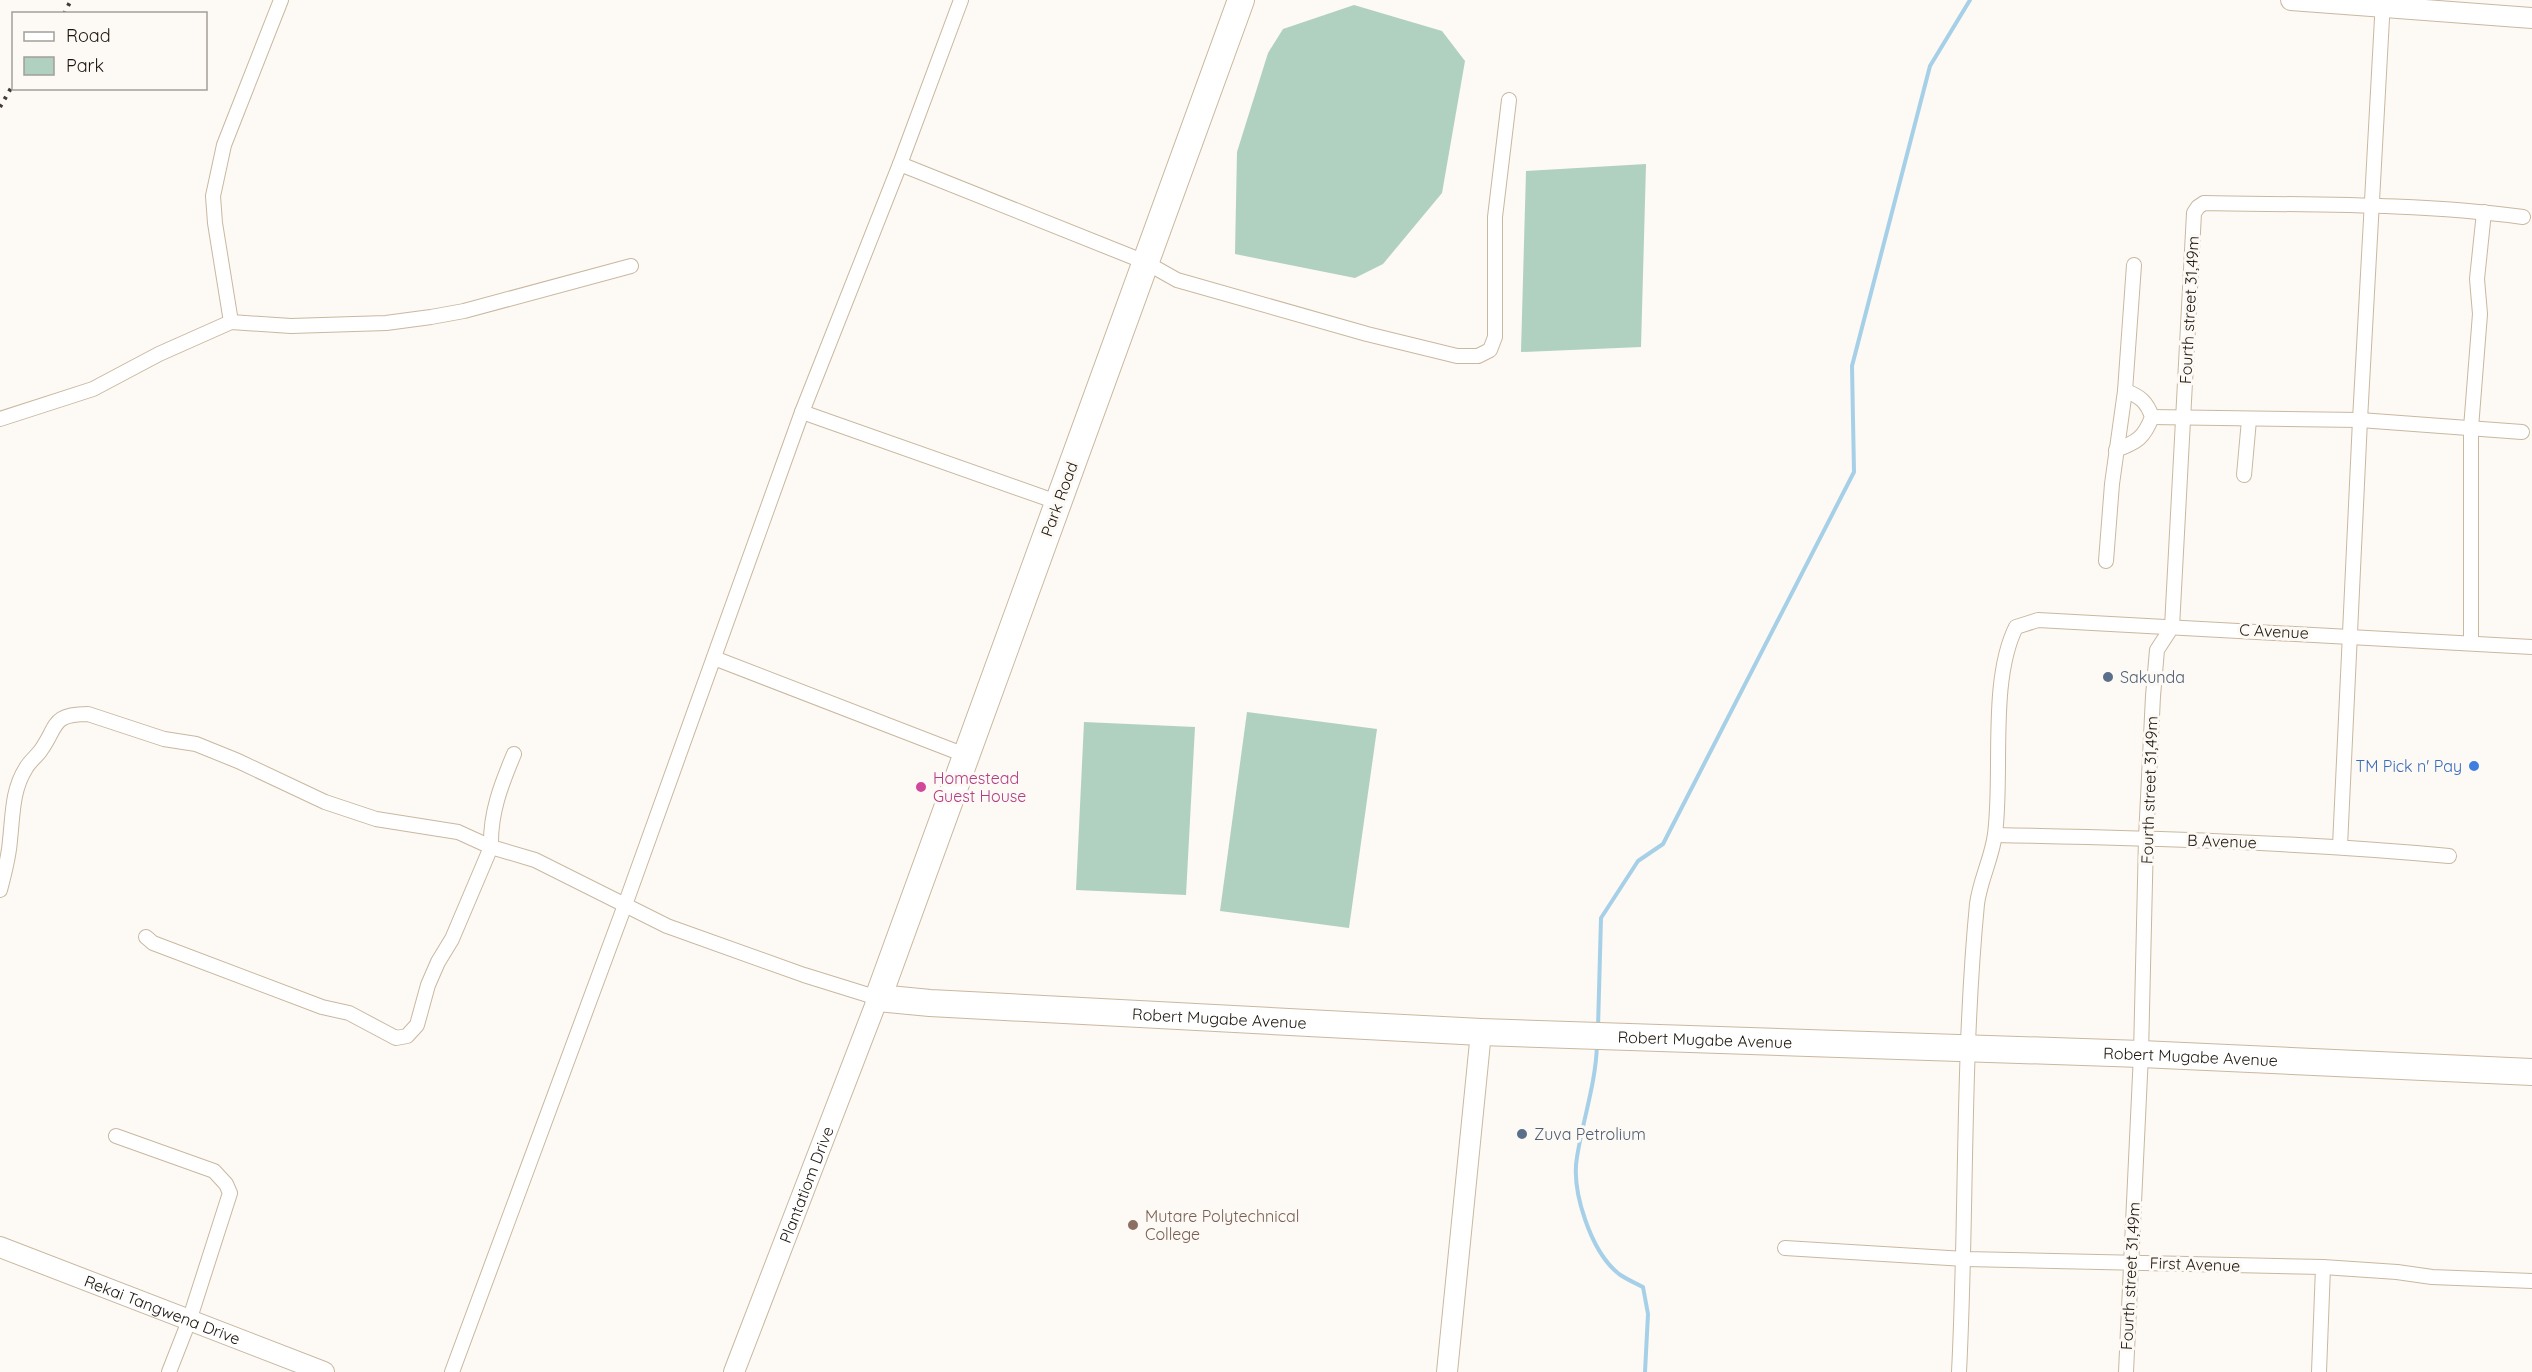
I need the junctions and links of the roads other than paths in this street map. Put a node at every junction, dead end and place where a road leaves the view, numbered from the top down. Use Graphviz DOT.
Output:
graph roads {
  1 [pos="281,0"];
  2 [pos="961,0"];
  3 [pos="2291,0"];
  4 [pos="1239,1"];
  5 [pos="2383,3"];
  6 [pos="2532,18"];
  7 [pos="1509,100"];
  8 [pos="900,164"];
  9 [pos="2373,206"];
  10 [pos="2484,212"];
  11 [pos="2523,217"];
  12 [pos="1145,262"];
  13 [pos="2134,265"];
  14 [pos="631,266"];
  15 [pos="231,322"];
  16 [pos="2125,391"];
  17 [pos="802,412"];
  18 [pos="2152,417"];
  19 [pos="0,419"];
  20 [pos="2183,420"];
  21 [pos="2249,420"];
  22 [pos="2360,420"];
  23 [pos="2471,428"];
  24 [pos="2522,432"];
  25 [pos="2116,450"];
  26 [pos="2244,475"];
  27 [pos="1058,502"];
  28 [pos="2106,561"];
  29 [pos="2172,627"];
  30 [pos="2349,635"];
  31 [pos="2471,644"];
  32 [pos="2532,646"];
  33 [pos="714,658"];
  34 [pos="514,754"];
  35 [pos="965,755"];
  36 [pos="1995,835"];
  37 [pos="2146,838"];
  38 [pos="2340,846"];
  39 [pos="491,848"];
  40 [pos="2449,856"];
  41 [pos="0,890"];
  42 [pos="625,905"];
  43 [pos="146,937"];
  44 [pos="878,998"];
  45 [pos="1481,1032"];
  46 [pos="1969,1049"];
  47 [pos="2141,1054"];
  48 [pos="2532,1071"];
  49 [pos="116,1136"];
  50 [pos="0,1247"];
  51 [pos="1785,1248"];
  52 [pos="1965,1259"];
  53 [pos="2131,1262"];
  54 [pos="2323,1267"];
  55 [pos="2532,1281"];
  56 [pos="189,1321"];
  57 [pos="170,1372"];
  58 [pos="324,1372"];
  59 [pos="452,1372"];
  60 [pos="734,1372"];
  61 [pos="1447,1372"];
  62 [pos="1959,1372"];
  63 [pos="2126,1372"];
  64 [pos="2319,1372"];
  1 -- 15 [label="street"];
  2 -- 8 [label="street"];
  3 -- 5 [label="street"];
  4 -- 12 [label="highway, Park Road"];
  5 -- 6 [label="street"];
  5 -- 9 [label="street"];
  7 -- 12 [label="street"];
  8 -- 12 [label="street"];
  8 -- 17 [label="street"];
  9 -- 10 [label="street"];
  9 -- 20 [label="street, Fourth street 31,49m"];
  9 -- 22 [label="street"];
  10 -- 11 [label="street"];
  10 -- 23 [label="street"];
  12 -- 27 [label="highway, Park Road"];
  13 -- 16 [label="street"];
  14 -- 15 [label="street"];
  15 -- 19 [label="street"];
  16 -- 18 [label="street"];
  16 -- 25 [label="street"];
  17 -- 27 [label="street"];
  17 -- 33 [label="street"];
  18 -- 20 [label="street"];
  18 -- 25 [label="street"];
  20 -- 21 [label="street"];
  20 -- 29 [label="street, Fourth street 31,49m"];
  21 -- 22 [label="street"];
  21 -- 26 [label="street"];
  22 -- 23 [label="street"];
  22 -- 30 [label="street"];
  23 -- 24 [label="street"];
  23 -- 31 [label="street"];
  25 -- 28 [label="street"];
  27 -- 35 [label="highway, Park Road"];
  29 -- 30 [label="street, C Avenue"];
  29 -- 36 [label="street, C Avenue"];
  29 -- 37 [label="street, Fourth street 31,49m"];
  30 -- 31 [label="street, C Avenue"];
  30 -- 38 [label="street"];
  31 -- 32 [label="street, C Avenue"];
  33 -- 35 [label="street"];
  33 -- 42 [label="street"];
  34 -- 39 [label="street"];
  35 -- 44 [label="highway, Park Road"];
  36 -- 37 [label="street, B Avenue"];
  36 -- 46 [label="street"];
  37 -- 38 [label="street, B Avenue"];
  37 -- 47 [label="street, Fourth street 31,49m"];
  38 -- 40 [label="street, B Avenue"];
  39 -- 41 [label="street"];
  39 -- 42 [label="street"];
  39 -- 43 [label="street"];
  42 -- 44 [label="street"];
  42 -- 59 [label="street"];
  44 -- 45 [label="highway, Robert Mugabe Avenue"];
  44 -- 60 [label="street, Plantatiom Drive"];
  45 -- 46 [label="highway, Robert Mugabe Avenue"];
  45 -- 61 [label="street"];
  46 -- 47 [label="highway, Robert Mugabe Avenue"];
  46 -- 52 [label="street"];
  47 -- 48 [label="highway, Robert Mugabe Avenue"];
  47 -- 53 [label="street, Fourth street 31,49m"];
  49 -- 56 [label="street"];
  50 -- 56 [label="street, Rekai Tangwena Drive"];
  51 -- 52 [label="street, First Avenue"];
  52 -- 53 [label="street, First Avenue"];
  52 -- 62 [label="street"];
  53 -- 54 [label="street, First Avenue"];
  53 -- 63 [label="street, Fourth street 31,49m"];
  54 -- 55 [label="street, First Avenue"];
  54 -- 64 [label="street"];
  56 -- 57 [label="street"];
  56 -- 58 [label="street, Rekai Tangwena Drive"];
}
